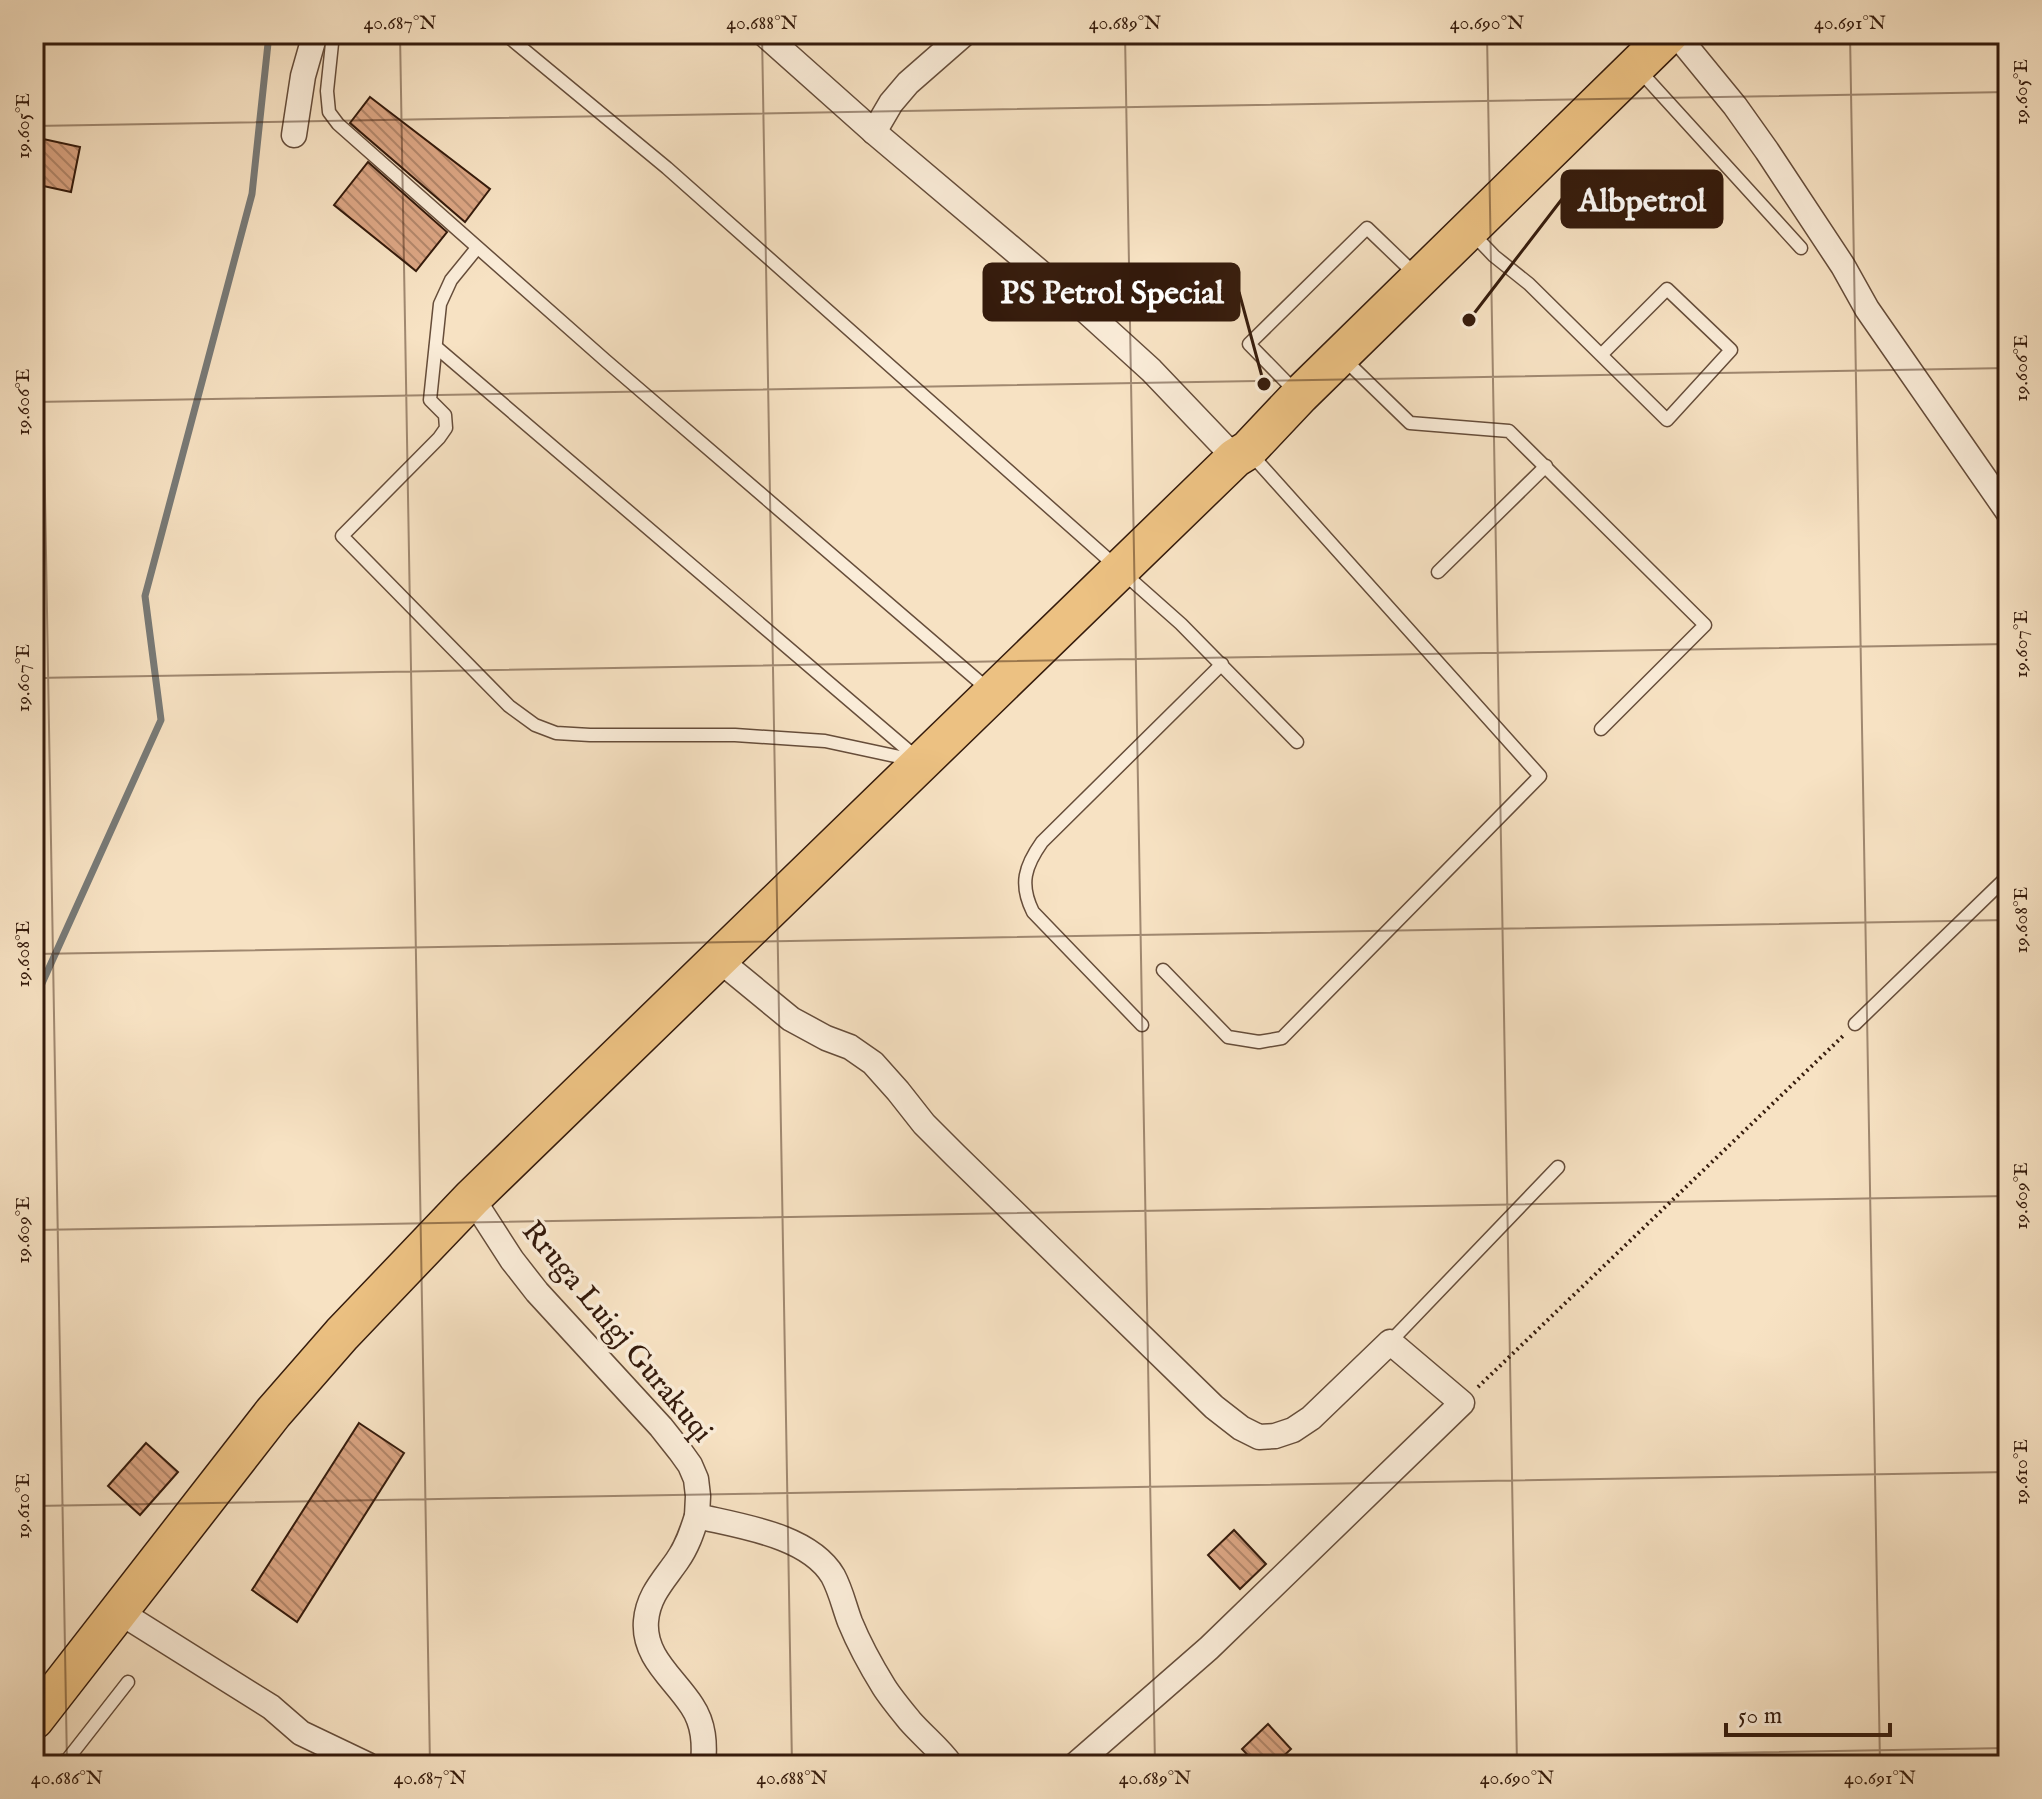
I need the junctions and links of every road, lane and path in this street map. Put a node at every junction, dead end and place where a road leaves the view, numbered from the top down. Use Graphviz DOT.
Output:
graph roads {
  1 [pos="315,34"];
  2 [pos="333,34"];
  3 [pos="505,34"];
  4 [pos="764,34"];
  5 [pos="964,34"];
  6 [pos="1669,34"];
  7 [pos="1636,66"];
  8 [pos="874,132"];
  9 [pos="294,135"];
  10 [pos="1469,229"];
  11 [pos="477,248"];
  12 [pos="1801,248"];
  13 [pos="1419,278"];
  14 [pos="436,347"];
  15 [pos="1340,355"];
  16 [pos="1601,355"];
  17 [pos="1300,395"];
  18 [pos="1242,454"];
  19 [pos="1546,466"];
  20 [pos="2008,512"];
  21 [pos="1120,570"];
  22 [pos="1438,572"];
  23 [pos="1222,664"];
  24 [pos="993,693"];
  25 [pos="1601,729"];
  26 [pos="1297,742"];
  27 [pos="921,762"];
  28 [pos="2008,876"];
  29 [pos="718,959"];
  30 [pos="1163,970"];
  31 [pos="1855,1024"];
  32 [pos="1142,1025"];
  33 [pos="1558,1167"];
  34 [pos="472,1198"];
  35 [pos="1390,1342"];
  36 [pos="1462,1403"];
  37 [pos="697,1516"];
  38 [pos="118,1611"];
  39 [pos="128,1682"];
  40 [pos="34,1720"];
  41 [pos="34,1763"];
  42 [pos="42,1765"];
  43 [pos="368,1765"];
  44 [pos="703,1765"];
  45 [pos="951,1765"];
  46 [pos="1075,1765"];
  1 -- 9 [label="street"];
  2 -- 11 [label="lane"];
  3 -- 21 [label="lane"];
  4 -- 8 [label="street"];
  5 -- 8 [label="street"];
  6 -- 7 [label="main road"];
  6 -- 20 [label="street"];
  7 -- 10 [label="main road"];
  7 -- 12 [label="lane"];
  8 -- 18 [label="street"];
  10 -- 13 [label="main road"];
  10 -- 16 [label="lane"];
  11 -- 14 [label="lane"];
  11 -- 24 [label="lane"];
  13 -- 15 [label="main road"];
  13 -- 17 [label="lane"];
  14 -- 27 [label="lane"];
  14 -- 27 [label="lane"];
  15 -- 17 [label="main road"];
  15 -- 19 [label="lane"];
  16 -- 16 [label="lane"];
  17 -- 18 [label="main road"];
  18 -- 21 [label="main road"];
  18 -- 30 [label="lane"];
  19 -- 22 [label="lane"];
  19 -- 25 [label="lane"];
  21 -- 23 [label="lane"];
  21 -- 24 [label="main road"];
  23 -- 26 [label="lane"];
  23 -- 32 [label="lane"];
  24 -- 27 [label="main road"];
  27 -- 29 [label="main road"];
  28 -- 31 [label="lane"];
  29 -- 34 [label="main road"];
  29 -- 35 [label="street"];
  31 -- 36 [label="path"];
  33 -- 35 [label="lane"];
  34 -- 37 [label="street, Rruga Luigj Gurakuqi"];
  34 -- 38 [label="main road"];
  35 -- 36 [label="street"];
  36 -- 46 [label="street"];
  37 -- 44 [label="street"];
  37 -- 45 [label="street"];
  38 -- 40 [label="main road"];
  38 -- 43 [label="street"];
  39 -- 42 [label="lane"];
  41 -- 42 [label="lane"];
}
